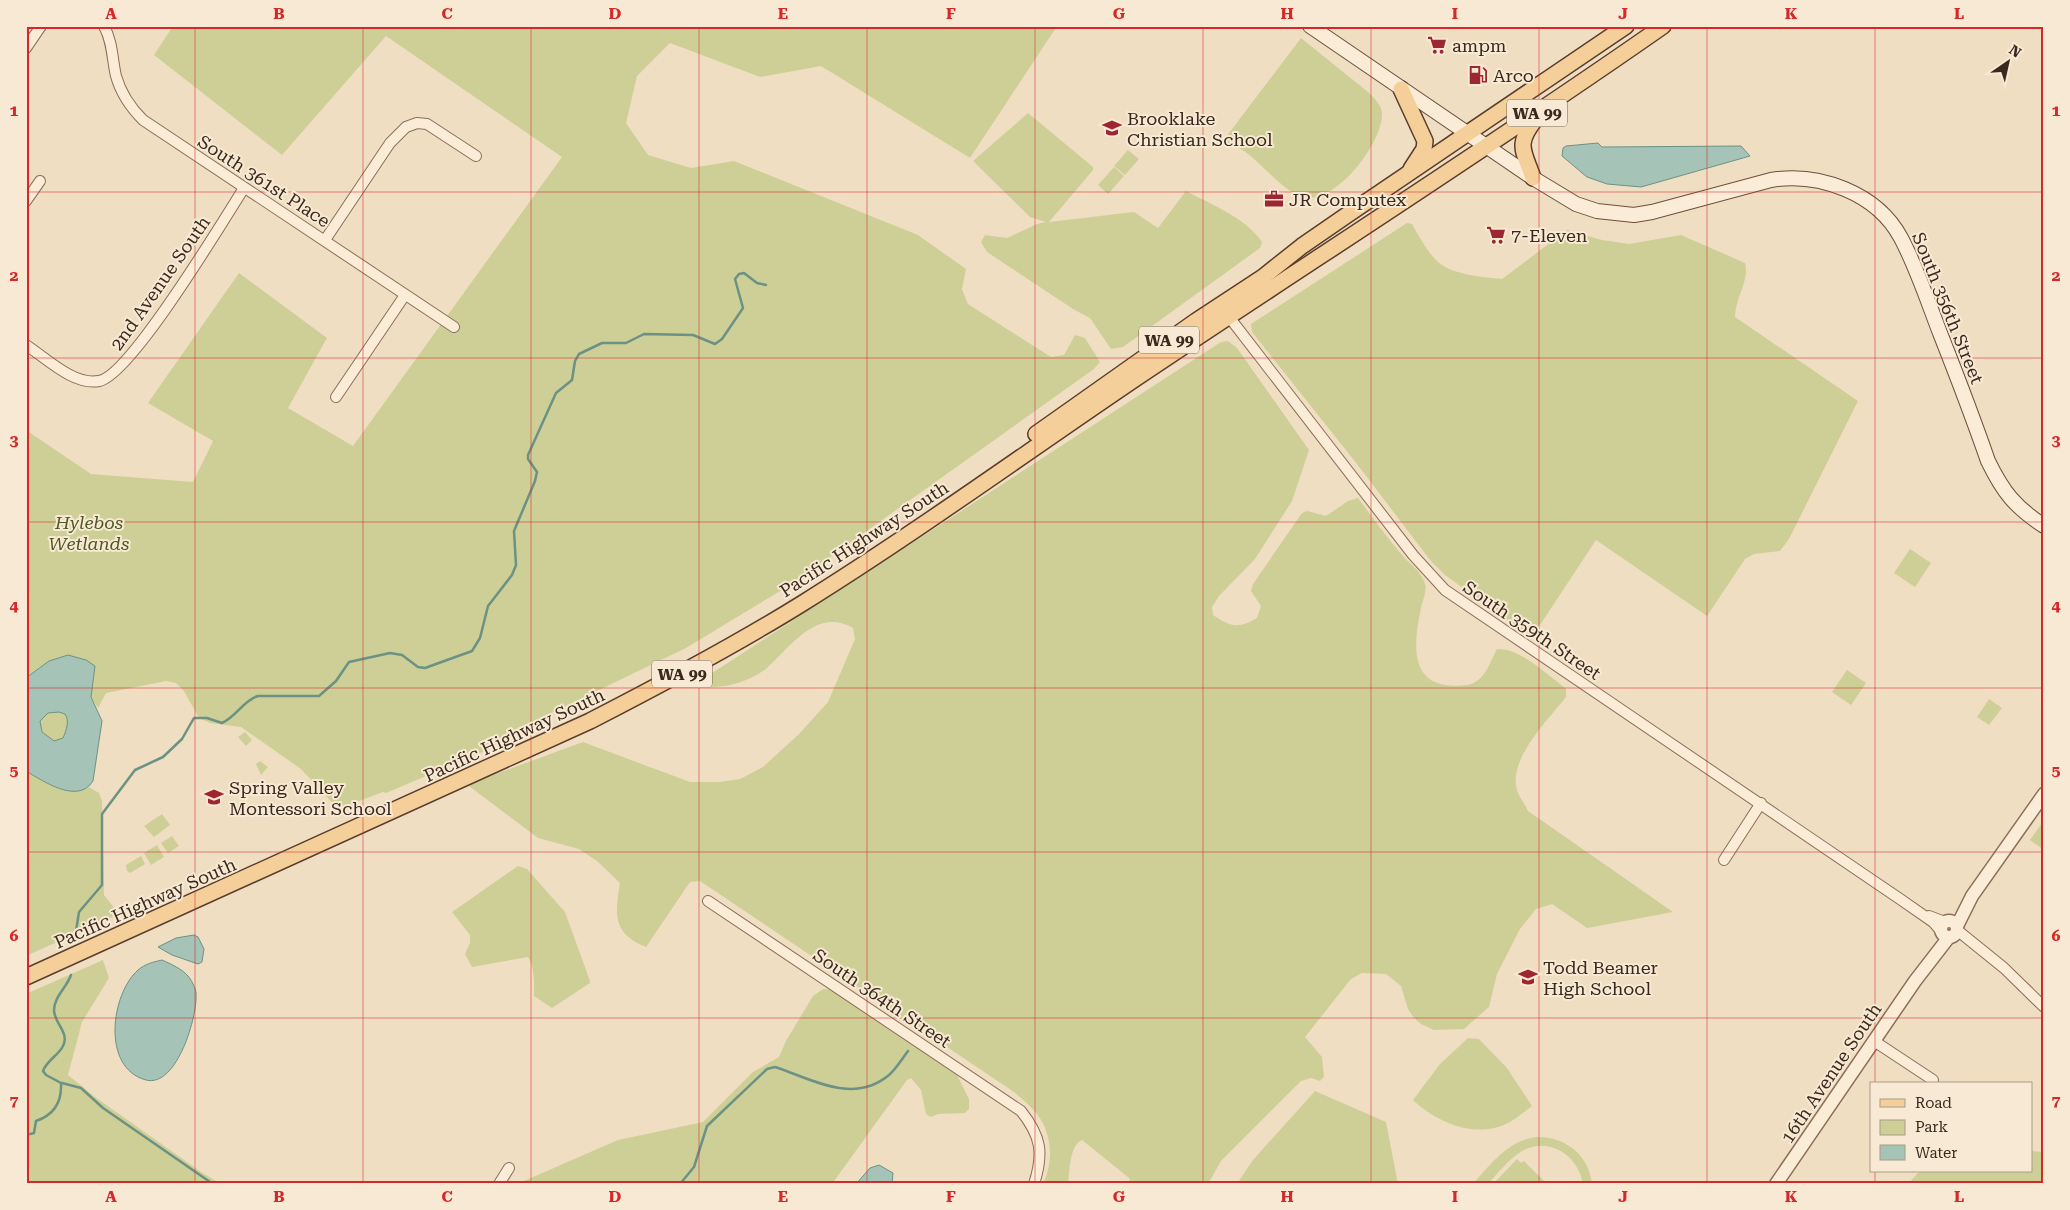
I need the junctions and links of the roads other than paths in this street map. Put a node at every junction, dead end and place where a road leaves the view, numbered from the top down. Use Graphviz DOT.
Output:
graph roads {
  1 [pos="42,26"];
  2 [pos="104,26"];
  3 [pos="1310,26"];
  4 [pos="1626,26"];
  5 [pos="1663,26"];
  6 [pos="26,48"];
  7 [pos="1401,88"];
  8 [pos="1545,107"];
  9 [pos="1469,133"];
  10 [pos="1487,146"];
  11 [pos="476,156"];
  12 [pos="1406,176"];
  13 [pos="1533,178"];
  14 [pos="40,181"];
  15 [pos="244,188"];
  16 [pos="26,200"];
  17 [pos="325,240"];
  18 [pos="405,295"];
  19 [pos="1225,312"];
  20 [pos="454,327"];
  21 [pos="26,345"];
  22 [pos="336,397"];
  23 [pos="2044,526"];
  24 [pos="2044,794"];
  25 [pos="1761,803"];
  26 [pos="1724,860"];
  27 [pos="708,901"];
  28 [pos="1949,929"];
  29 [pos="26,966"];
  30 [pos="26,977"];
  31 [pos="2044,1007"];
  32 [pos="1874,1040"];
  33 [pos="1933,1080"];
  34 [pos="509,1168"];
  35 [pos="499,1184"];
  36 [pos="1034,1184"];
  37 [pos="1776,1184"];
  1 -- 6 [label="street"];
  2 -- 15 [label="street, South 361st Place"];
  3 -- 7 [label="main road, South 356th Street"];
  4 -- 9 [label="main road, Pacific Highway South / WA 99"];
  5 -- 8 [label="main road, Pacific Highway South / WA 99"];
  7 -- 9 [label="main road, South 356th Street"];
  7 -- 12 [label="main road"];
  8 -- 10 [label="main road, Pacific Highway South / WA 99"];
  8 -- 13 [label="main road"];
  9 -- 10 [label="main road, South 356th Street"];
  9 -- 12 [label="main road, Pacific Highway South / WA 99"];
  10 -- 13 [label="main road, South 356th Street"];
  10 -- 19 [label="main road, Pacific Highway South / WA 99"];
  11 -- 17 [label="street"];
  12 -- 19 [label="main road, Pacific Highway South / WA 99"];
  13 -- 23 [label="main road, South 356th Street"];
  14 -- 16 [label="street"];
  15 -- 17 [label="street, South 361st Place"];
  15 -- 21 [label="street, 2nd Avenue South"];
  17 -- 18 [label="street, South 361st Place"];
  18 -- 20 [label="street, South 361st Place"];
  18 -- 22 [label="street"];
  19 -- 25 [label="street, South 359th Street"];
  19 -- 29 [label="main road, Pacific Highway South / WA 99"];
  19 -- 30 [label="main road, Pacific Highway South / WA 99"];
  24 -- 28 [label="street, 16th Avenue South"];
  25 -- 26 [label="street"];
  25 -- 28 [label="street, South 359th Street"];
  27 -- 36 [label="street, South 364th Street"];
  28 -- 31 [label="street, South 359th Street"];
  28 -- 32 [label="street, 16th Avenue South"];
  32 -- 33 [label="street"];
  32 -- 37 [label="street, 16th Avenue South"];
  34 -- 35 [label="street"];
}
